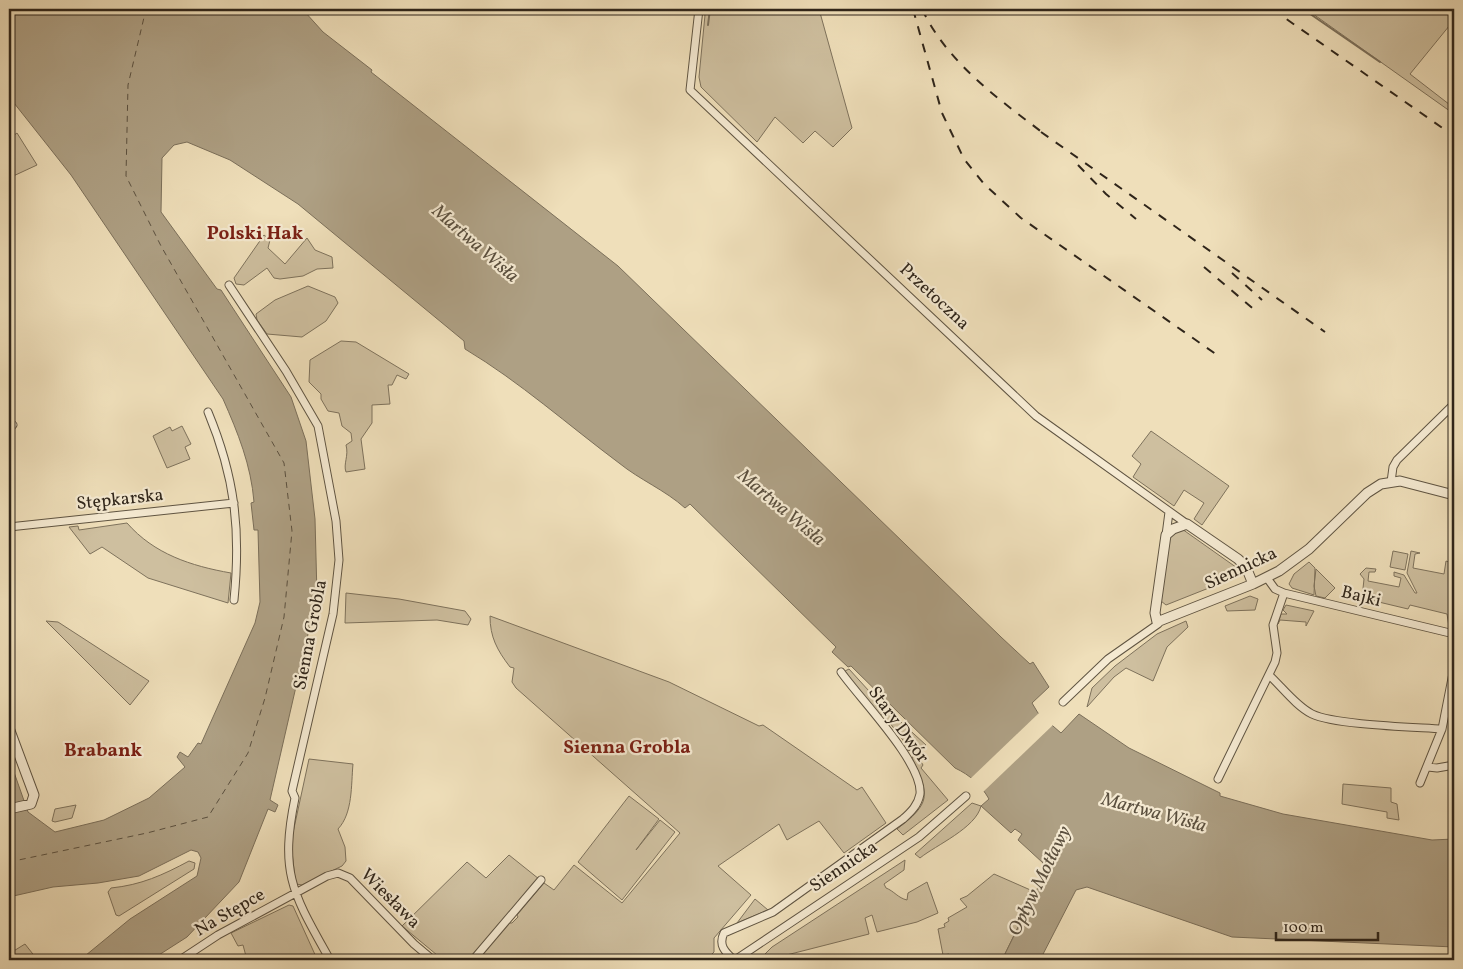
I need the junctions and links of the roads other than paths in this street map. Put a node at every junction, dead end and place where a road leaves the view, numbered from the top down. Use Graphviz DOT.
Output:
graph roads {
  1 [pos="699,9"];
  2 [pos="229,285"];
  3 [pos="1454,404"];
  4 [pos="208,412"];
  5 [pos="1391,482"];
  6 [pos="1454,495"];
  7 [pos="234,504"];
  8 [pos="1169,512"];
  9 [pos="1187,524"];
  10 [pos="9,527"];
  11 [pos="1166,535"];
  12 [pos="1267,578"];
  13 [pos="1253,584"];
  14 [pos="1284,593"];
  15 [pos="234,600"];
  16 [pos="1158,624"];
  17 [pos="1454,634"];
  18 [pos="1454,668"];
  19 [pos="841,672"];
  20 [pos="1269,675"];
  21 [pos="1064,702"];
  22 [pos="9,728"];
  23 [pos="1442,729"];
  24 [pos="1454,765"];
  25 [pos="1428,767"];
  26 [pos="1218,779"];
  27 [pos="1420,783"];
  28 [pos="966,796"];
  29 [pos="9,809"];
  30 [pos="541,880"];
  31 [pos="295,893"];
  32 [pos="180,960"];
  33 [pos="330,960"];
  34 [pos="433,960"];
  35 [pos="473,960"];
  36 [pos="735,960"];
  1 -- 8 [label="street, Przetoczna"];
  2 -- 31 [label="street, Sienna Grobla"];
  3 -- 5 [label="street"];
  4 -- 7 [label="street"];
  5 -- 6 [label="street"];
  5 -- 12 [label="street, Siennicka"];
  7 -- 10 [label="street, Stępkarska"];
  7 -- 15 [label="street"];
  8 -- 9 [label="street, Przetoczna"];
  8 -- 11 [label="street"];
  9 -- 11 [label="street"];
  9 -- 13 [label="street, Przetoczna"];
  11 -- 16 [label="street"];
  12 -- 13 [label="street, Siennicka"];
  12 -- 14 [label="street, Bajki"];
  13 -- 16 [label="street, Siennicka"];
  14 -- 17 [label="street, Bajki"];
  14 -- 20 [label="street"];
  16 -- 21 [label="street, Siennicka"];
  18 -- 23 [label="street"];
  19 -- 36 [label="street, Stary Dwór"];
  20 -- 23 [label="street"];
  20 -- 26 [label="street"];
  22 -- 29 [label="street"];
  23 -- 25 [label="street"];
  24 -- 25 [label="street"];
  25 -- 27 [label="street"];
  28 -- 36 [label="street, Siennicka"];
  30 -- 35 [label="street"];
  31 -- 32 [label="street, Na Stępce"];
  31 -- 33 [label="street, Sienna Grobla"];
  31 -- 34 [label="street, Wiesława"];
}
